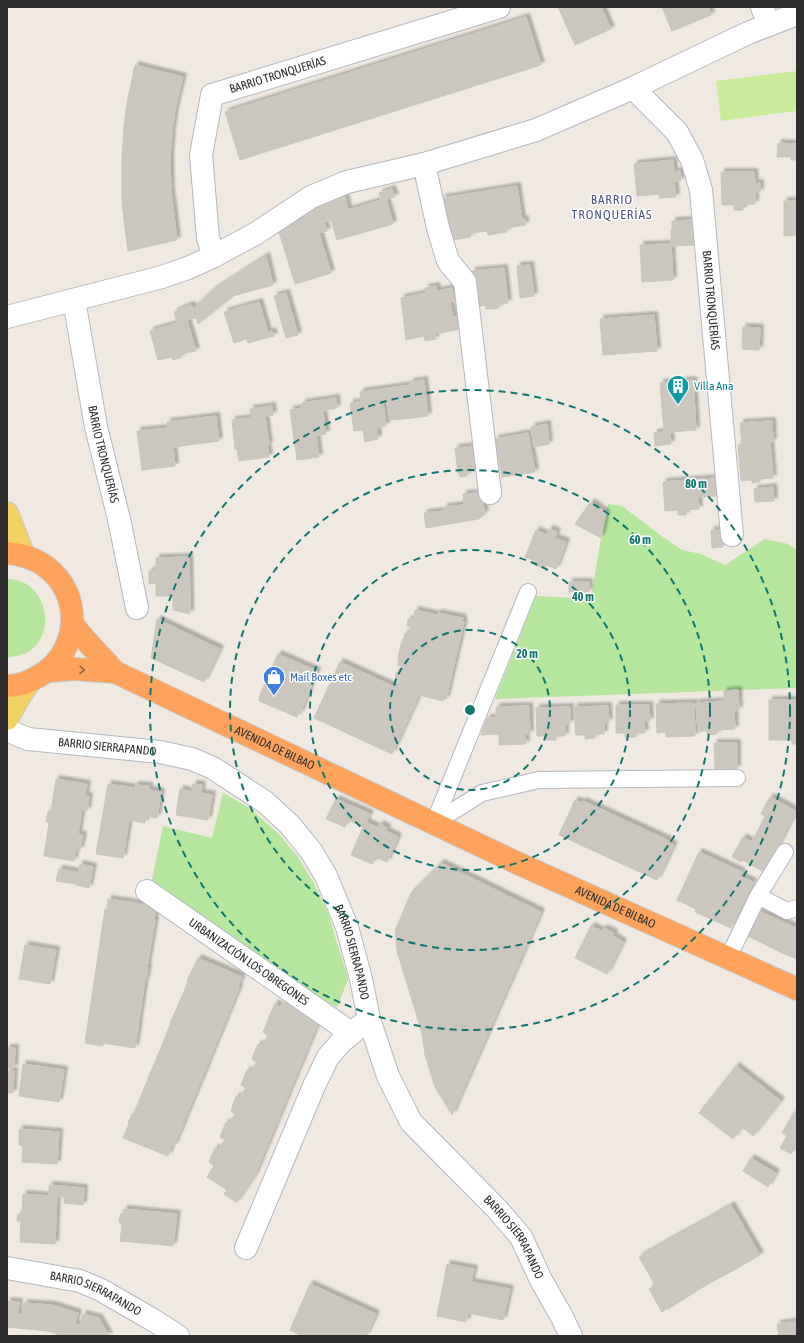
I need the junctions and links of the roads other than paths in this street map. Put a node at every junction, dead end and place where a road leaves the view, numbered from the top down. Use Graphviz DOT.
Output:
graph roads {
  1 [pos="499,7"];
  2 [pos="797,14"];
  3 [pos="765,16"];
  4 [pos="633,88"];
  5 [pos="424,164"];
  6 [pos="214,256"];
  7 [pos="74,300"];
  8 [pos="7,317"];
  9 [pos="490,493"];
  10 [pos="7,513"];
  11 [pos="732,535"];
  12 [pos="16,554"];
  13 [pos="528,592"];
  14 [pos="137,608"];
  15 [pos="73,625"];
  16 [pos="49,671"];
  17 [pos="115,672"];
  18 [pos="30,682"];
  19 [pos="7,686"];
  20 [pos="7,718"];
  21 [pos="7,729"];
  22 [pos="738,778"];
  23 [pos="434,823"];
  24 [pos="785,852"];
  25 [pos="147,891"];
  26 [pos="758,896"];
  27 [pos="797,908"];
  28 [pos="728,958"];
  29 [pos="797,990"];
  30 [pos="369,1019"];
  31 [pos="351,1033"];
  32 [pos="246,1248"];
  33 [pos="7,1268"];
  34 [pos="178,1336"];
  35 [pos="571,1336"];
  1 -- 6 [label="street, BARRIO TRONQUERÍAS"];
  2 -- 3 [label="street"];
  3 -- 4 [label="street"];
  4 -- 5 [label="street"];
  4 -- 11 [label="street, BARRIO TRONQUERÍAS"];
  5 -- 6 [label="street"];
  5 -- 9 [label="street"];
  6 -- 7 [label="street"];
  7 -- 8 [label="street"];
  7 -- 14 [label="street, BARRIO TRONQUERÍAS"];
  10 -- 12 [label="main road"];
  12 -- 15 [label="highway"];
  13 -- 23 [label="lane"];
  15 -- 16 [label="highway"];
  15 -- 17 [label="highway, AVENIDA DE BILBAO"];
  16 -- 17 [label="highway, AVENIDA DE BILBAO, one-way"];
  16 -- 18 [label="highway"];
  17 -- 23 [label="highway, AVENIDA DE BILBAO"];
  18 -- 19 [label="highway"];
  18 -- 20 [label="main road"];
  21 -- 30 [label="street, BARRIO SIERRAPANDO"];
  22 -- 23 [label="lane"];
  23 -- 28 [label="highway, AVENIDA DE BILBAO"];
  24 -- 26 [label="lane"];
  25 -- 31 [label="street, URBANIZACIÓN LOS OBREGONES"];
  26 -- 27 [label="lane"];
  26 -- 28 [label="lane"];
  28 -- 29 [label="highway, AVENIDA DE BILBAO"];
  30 -- 31 [label="street"];
  30 -- 35 [label="street, BARRIO SIERRAPANDO"];
  31 -- 32 [label="street"];
  33 -- 34 [label="street, BARRIO SIERRAPANDO"];
}
